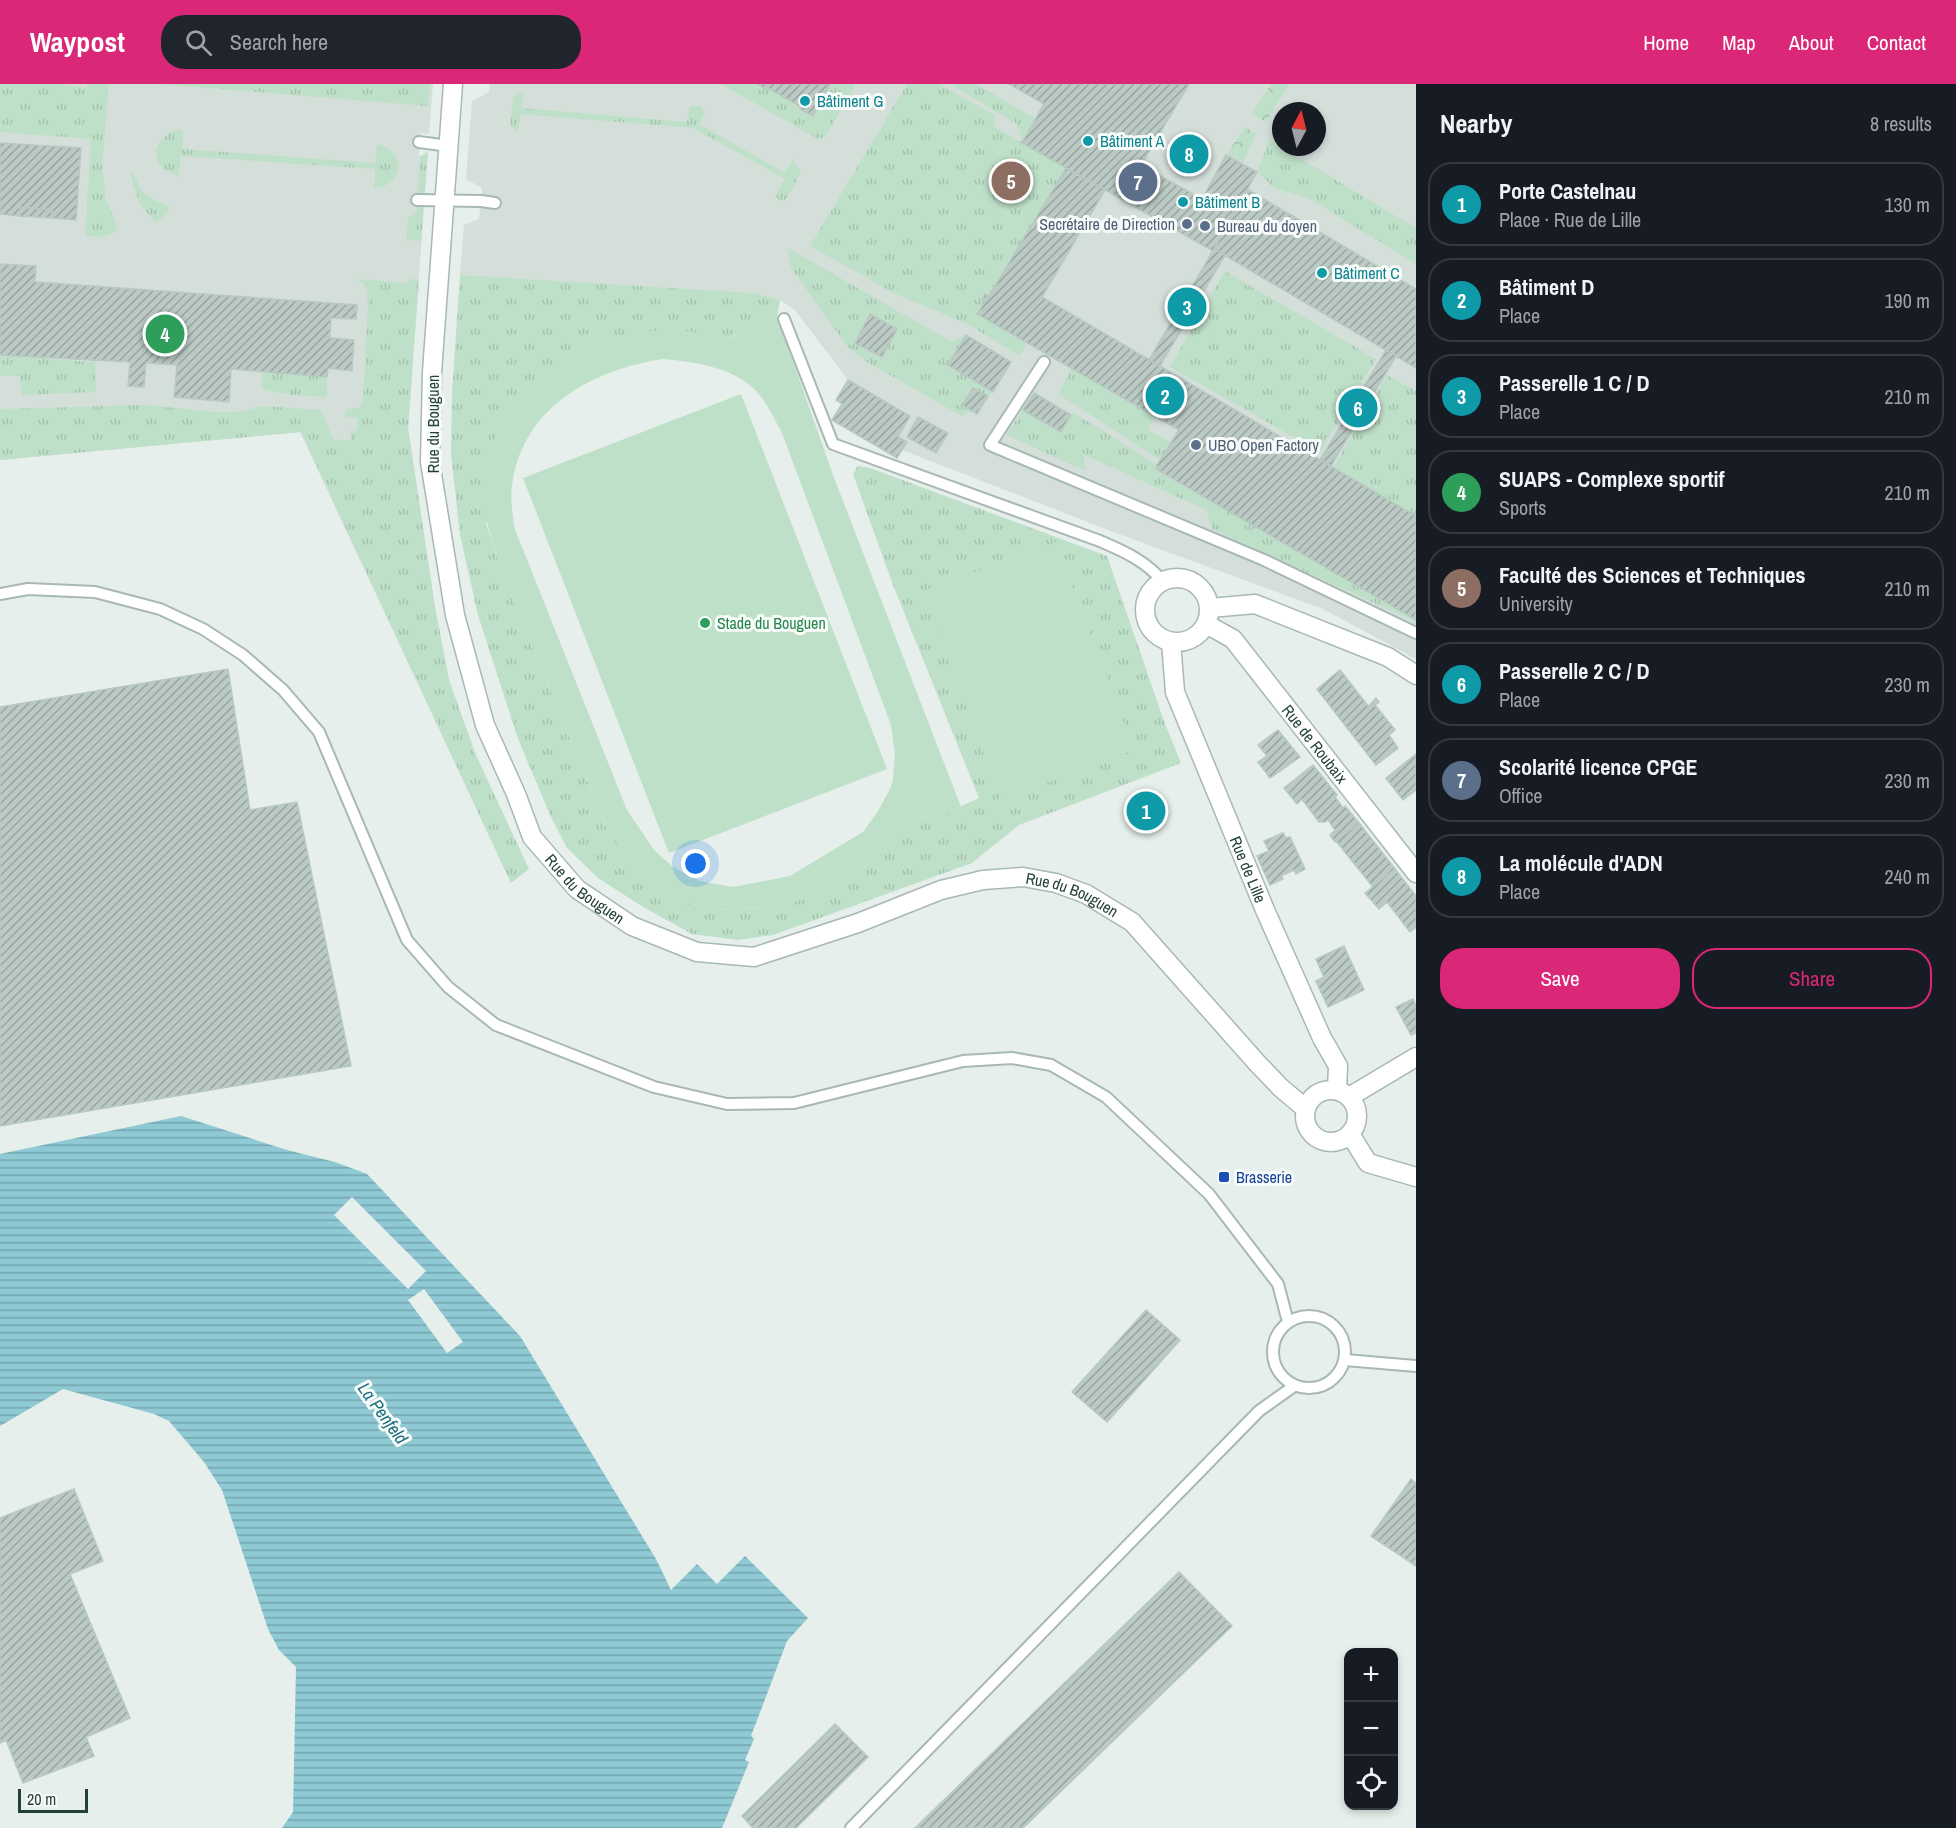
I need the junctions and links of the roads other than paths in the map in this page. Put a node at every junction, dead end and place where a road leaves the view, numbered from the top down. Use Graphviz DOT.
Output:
graph roads {
  1 [pos="453,84"];
  2 [pos="418,142"];
  3 [pos="449,146"];
  4 [pos="417,200"];
  5 [pos="445,201"];
  6 [pos="495,203"];
  7 [pos="784,319"];
  8 [pos="1044,362"];
  9 [pos="1163,582"];
  10 [pos="0,594"];
  11 [pos="1208,616"];
  12 [pos="1416,633"];
  13 [pos="1172,642"];
  14 [pos="1416,675"];
  15 [pos="1416,873"];
  16 [pos="1416,1057"];
  17 [pos="1343,1094"];
  18 [pos="1306,1109"];
  19 [pos="1350,1134"];
  20 [pos="1416,1177"];
  21 [pos="1288,1322"];
  22 [pos="1345,1360"];
  23 [pos="1416,1366"];
  24 [pos="1294,1386"];
  25 [pos="851,1828"];
  1 -- 3 [label="street, Rue du Bouguen"];
  2 -- 3 [label="lane"];
  3 -- 5 [label="street, Rue du Bouguen"];
  4 -- 5 [label="lane"];
  5 -- 6 [label="lane"];
  5 -- 18 [label="street, Rue du Bouguen"];
  7 -- 9 [label="lane"];
  8 -- 12 [label="lane"];
  9 -- 11 [label="street"];
  9 -- 13 [label="street"];
  10 -- 21 [label="lane"];
  11 -- 13 [label="street"];
  11 -- 14 [label="street"];
  11 -- 15 [label="street, Rue de Roubaix"];
  13 -- 17 [label="street, Rue de Lille"];
  16 -- 17 [label="street"];
  17 -- 18 [label="street"];
  17 -- 19 [label="street"];
  18 -- 19 [label="street"];
  19 -- 20 [label="street"];
  21 -- 22 [label="lane"];
  21 -- 24 [label="lane"];
  22 -- 23 [label="lane"];
  22 -- 24 [label="lane"];
  24 -- 25 [label="lane"];
}
